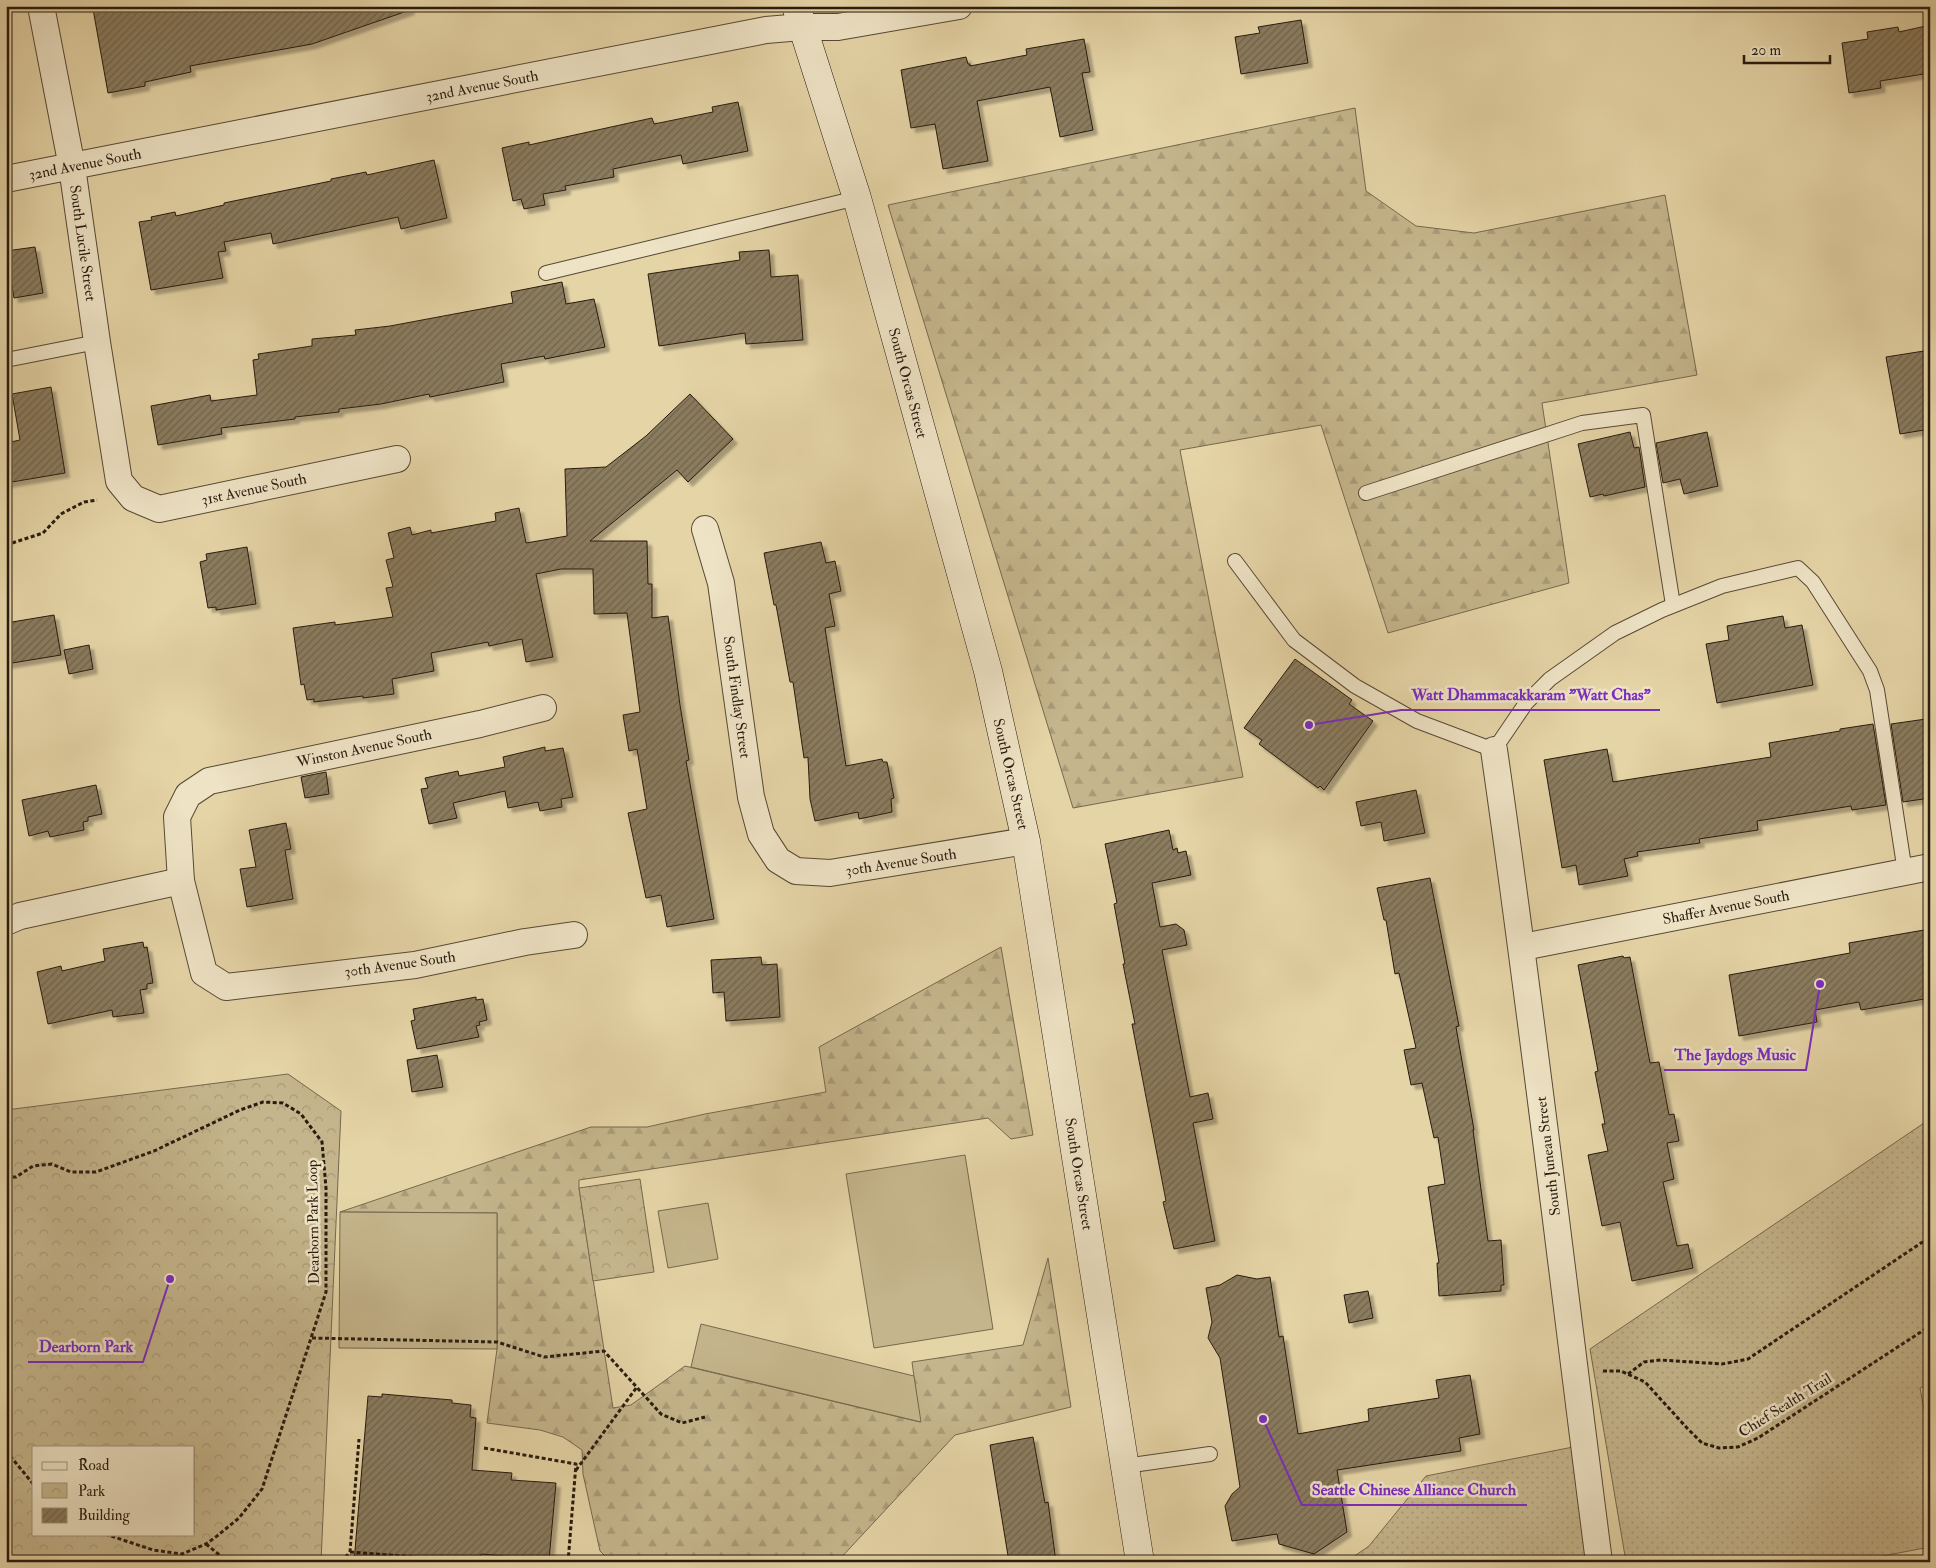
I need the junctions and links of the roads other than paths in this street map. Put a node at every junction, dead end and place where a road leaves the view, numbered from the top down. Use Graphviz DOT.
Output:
graph roads {
  1 [pos="41,6"];
  2 [pos="959,6"];
  3 [pos="799,16"];
  4 [pos="72,167"];
  5 [pos="6,179"];
  6 [pos="857,198"];
  7 [pos="546,273"];
  8 [pos="97,342"];
  9 [pos="6,360"];
  10 [pos="397,459"];
  11 [pos="124,487"];
  12 [pos="1366,493"];
  13 [pos="705,529"];
  14 [pos="1235,562"];
  15 [pos="1673,605"];
  16 [pos="543,708"];
  17 [pos="1494,750"];
  18 [pos="1026,842"];
  19 [pos="778,860"];
  20 [pos="1917,870"];
  21 [pos="181,882"];
  22 [pos="6,922"];
  23 [pos="574,935"];
  24 [pos="1523,947"];
  25 [pos="1210,1454"];
  26 [pos="1125,1466"];
  27 [pos="1140,1562"];
  28 [pos="1600,1562"];
  1 -- 4 [label="street, South Lucile Street"];
  2 -- 3 [label="street, 32nd Avenue South"];
  3 -- 4 [label="street, 32nd Avenue South"];
  3 -- 6 [label="street, South Orcas Street"];
  4 -- 5 [label="street, 32nd Avenue South"];
  4 -- 8 [label="street, South Lucile Street"];
  6 -- 7 [label="lane"];
  6 -- 18 [label="street, South Orcas Street"];
  8 -- 9 [label="lane"];
  8 -- 11 [label="street, South Lucile Street"];
  10 -- 11 [label="street, 31st Avenue South"];
  12 -- 15 [label="lane"];
  13 -- 19 [label="street, South Findlay Street"];
  14 -- 17 [label="lane"];
  15 -- 17 [label="lane"];
  15 -- 20 [label="lane"];
  16 -- 21 [label="street, Winston Avenue South"];
  17 -- 24 [label="street, South Juneau Street"];
  18 -- 19 [label="street, 30th Avenue South"];
  18 -- 26 [label="street, South Orcas Street"];
  20 -- 24 [label="street, Shaffer Avenue South"];
  21 -- 22 [label="street"];
  21 -- 23 [label="street, 30th Avenue South"];
  24 -- 28 [label="street, South Juneau Street"];
  25 -- 26 [label="lane"];
  26 -- 27 [label="street, South Orcas Street"];
}
